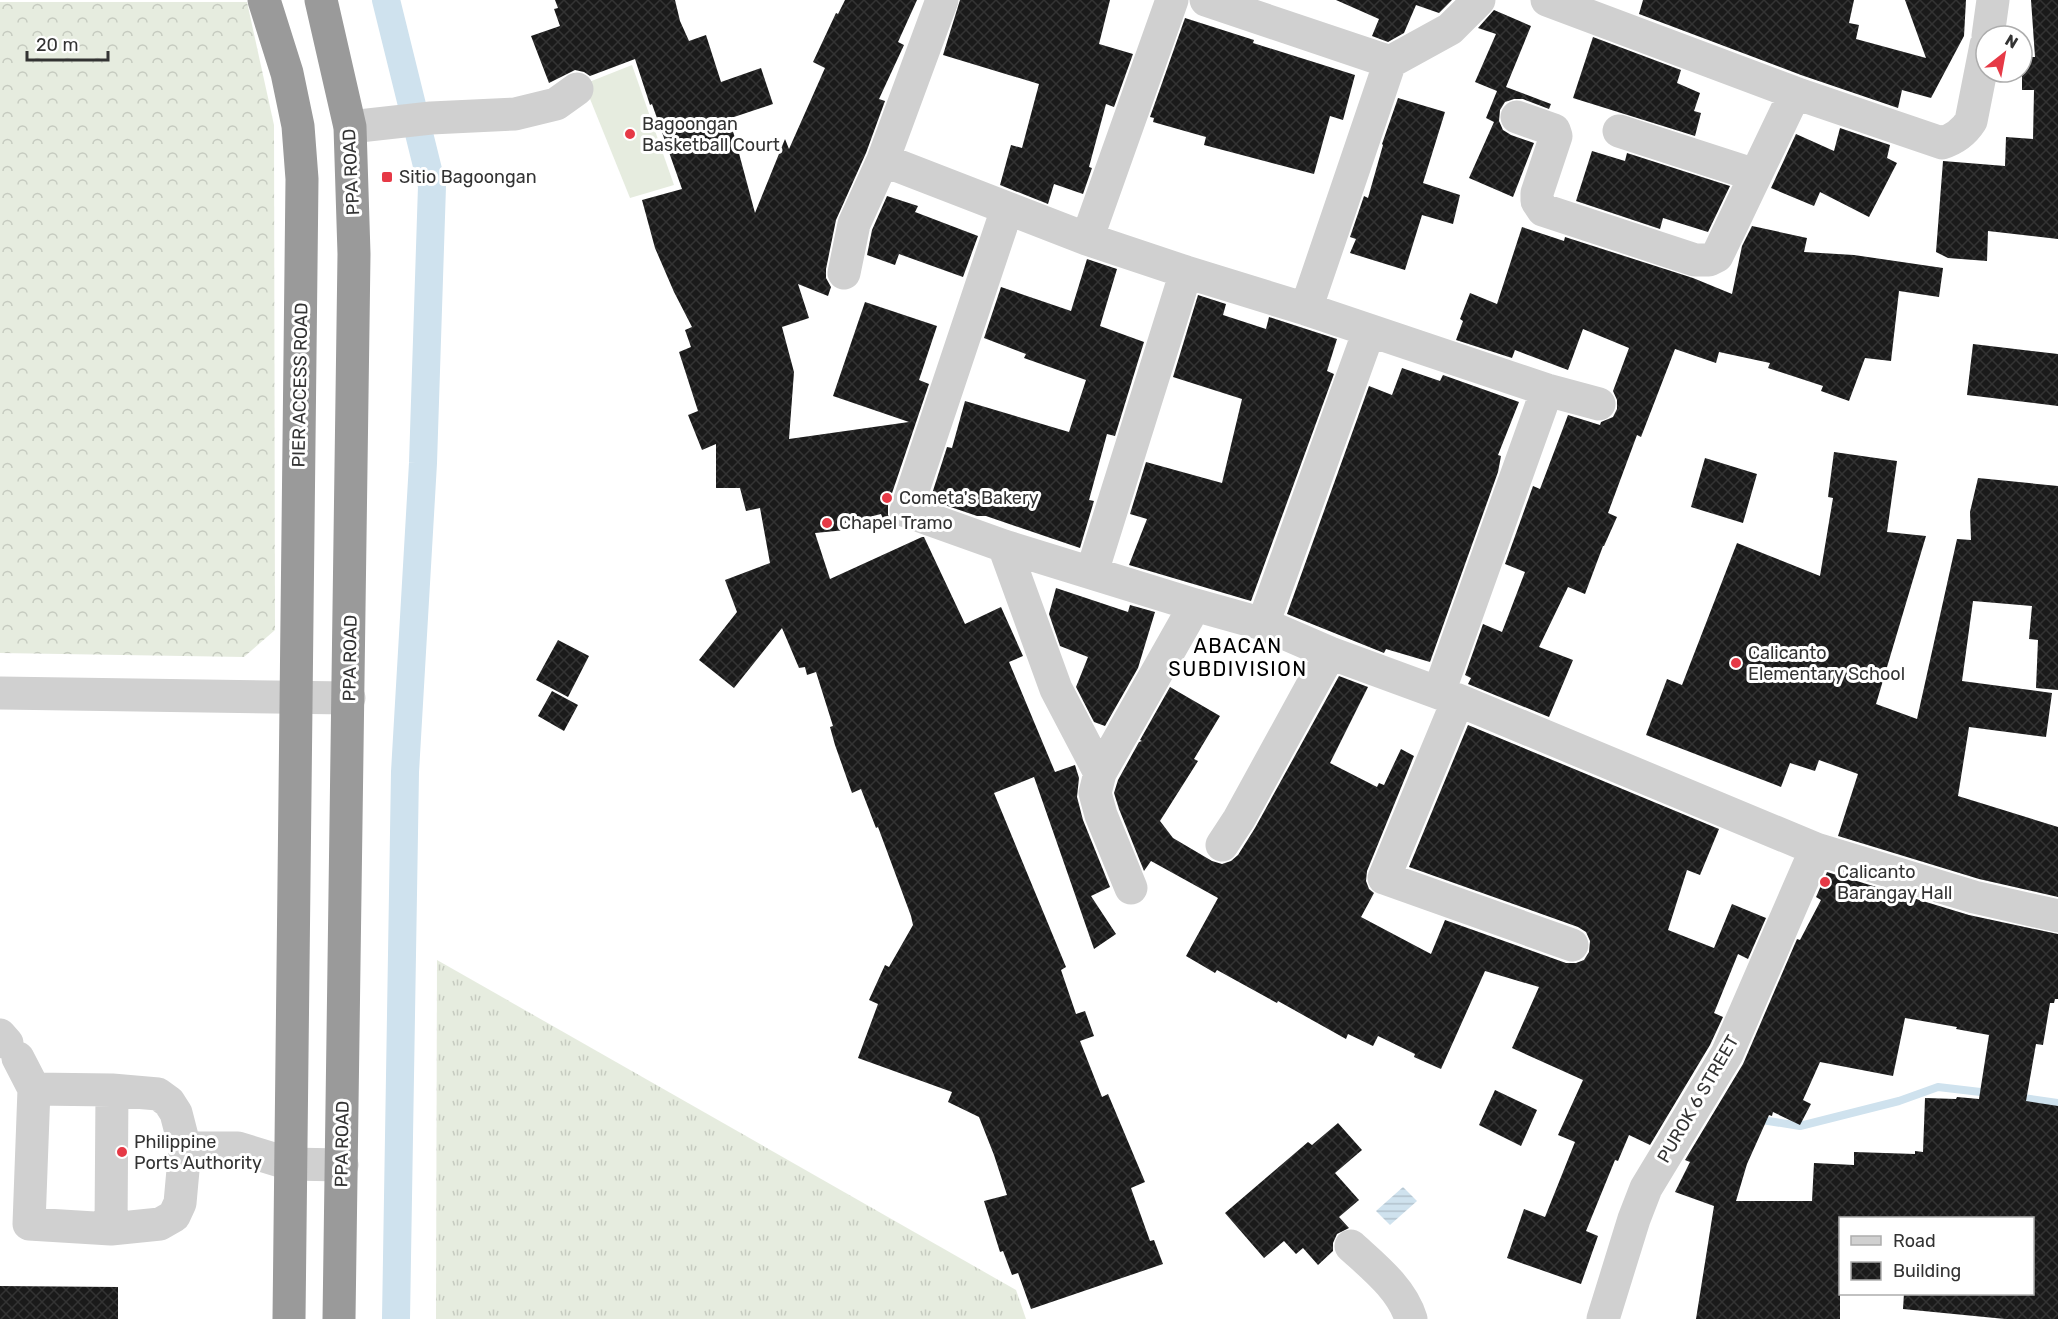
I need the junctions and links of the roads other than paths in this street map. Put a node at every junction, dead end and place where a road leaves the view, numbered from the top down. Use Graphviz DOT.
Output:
graph roads {
  1 [pos="264,0"];
  2 [pos="321,0"];
  3 [pos="942,0"];
  4 [pos="1172,0"];
  5 [pos="1206,0"];
  6 [pos="1479,0"];
  7 [pos="1547,0"];
  8 [pos="1993,0"];
  9 [pos="1990,24"];
  10 [pos="1390,62"];
  11 [pos="1978,84"];
  12 [pos="577,89"];
  13 [pos="1795,93"];
  14 [pos="1517,117"];
  15 [pos="350,127"];
  16 [pos="1619,131"];
  17 [pos="883,160"];
  18 [pos="1755,175"];
  19 [pos="1007,209"];
  20 [pos="1087,239"];
  21 [pos="1186,272"];
  22 [pos="844,273"];
  23 [pos="1306,309"];
  24 [pos="1369,331"];
  25 [pos="1547,390"];
  26 [pos="1599,404"];
  27 [pos="1004,546"];
  28 [pos="1092,572"];
  29 [pos="1195,605"];
  30 [pos="1263,624"];
  31 [pos="1330,653"];
  32 [pos="0,693"];
  33 [pos="1449,696"];
  34 [pos="297,698"];
  35 [pos="349,698"];
  36 [pos="1100,773"];
  37 [pos="1222,845"];
  38 [pos="1816,849"];
  39 [pos="1131,888"];
  40 [pos="2058,916"];
  41 [pos="1572,945"];
  42 [pos="9,1045"];
  43 [pos="34,1089"];
  44 [pos="112,1090"];
  45 [pos="185,1148"];
  46 [pos="290,1164"];
  47 [pos="342,1165"];
  48 [pos="111,1229"];
  49 [pos="1351,1246"];
  50 [pos="289,1319"];
  51 [pos="339,1319"];
  52 [pos="1411,1319"];
  53 [pos="1603,1319"];
  1 -- 34 [label="highway, PIER ACCESS ROAD"];
  2 -- 15 [label="highway, PPA ROAD"];
  3 -- 17 [label="street"];
  4 -- 20 [label="street"];
  5 -- 10 [label="street"];
  6 -- 10 [label="street"];
  7 -- 13 [label="street"];
  8 -- 9 [label="street"];
  10 -- 23 [label="street"];
  11 -- 13 [label="street"];
  12 -- 15 [label="street"];
  13 -- 18 [label="street"];
  14 -- 18 [label="street"];
  15 -- 35 [label="highway, PPA ROAD"];
  16 -- 18 [label="street"];
  17 -- 19 [label="street"];
  17 -- 22 [label="street"];
  19 -- 20 [label="street"];
  19 -- 27 [label="street"];
  20 -- 21 [label="street"];
  21 -- 23 [label="street"];
  21 -- 28 [label="street"];
  23 -- 24 [label="street"];
  24 -- 25 [label="street"];
  24 -- 30 [label="street"];
  25 -- 26 [label="street"];
  25 -- 33 [label="street"];
  27 -- 28 [label="street"];
  27 -- 36 [label="street"];
  28 -- 29 [label="street"];
  29 -- 30 [label="street"];
  29 -- 36 [label="street"];
  30 -- 31 [label="street"];
  31 -- 33 [label="street"];
  31 -- 37 [label="street"];
  32 -- 34 [label="street"];
  33 -- 38 [label="street"];
  33 -- 41 [label="street"];
  34 -- 35 [label="street"];
  34 -- 46 [label="highway"];
  35 -- 47 [label="highway, PPA ROAD"];
  36 -- 39 [label="street"];
  38 -- 40 [label="street"];
  38 -- 53 [label="street, PUROK 6 STREET"];
  42 -- 43 [label="street"];
  43 -- 44 [label="street"];
  43 -- 48 [label="street"];
  44 -- 45 [label="street"];
  44 -- 48 [label="street"];
  45 -- 46 [label="street"];
  45 -- 48 [label="street"];
  46 -- 47 [label="street"];
  46 -- 50 [label="highway"];
  47 -- 51 [label="highway, PPA ROAD"];
  49 -- 52 [label="street"];
}
